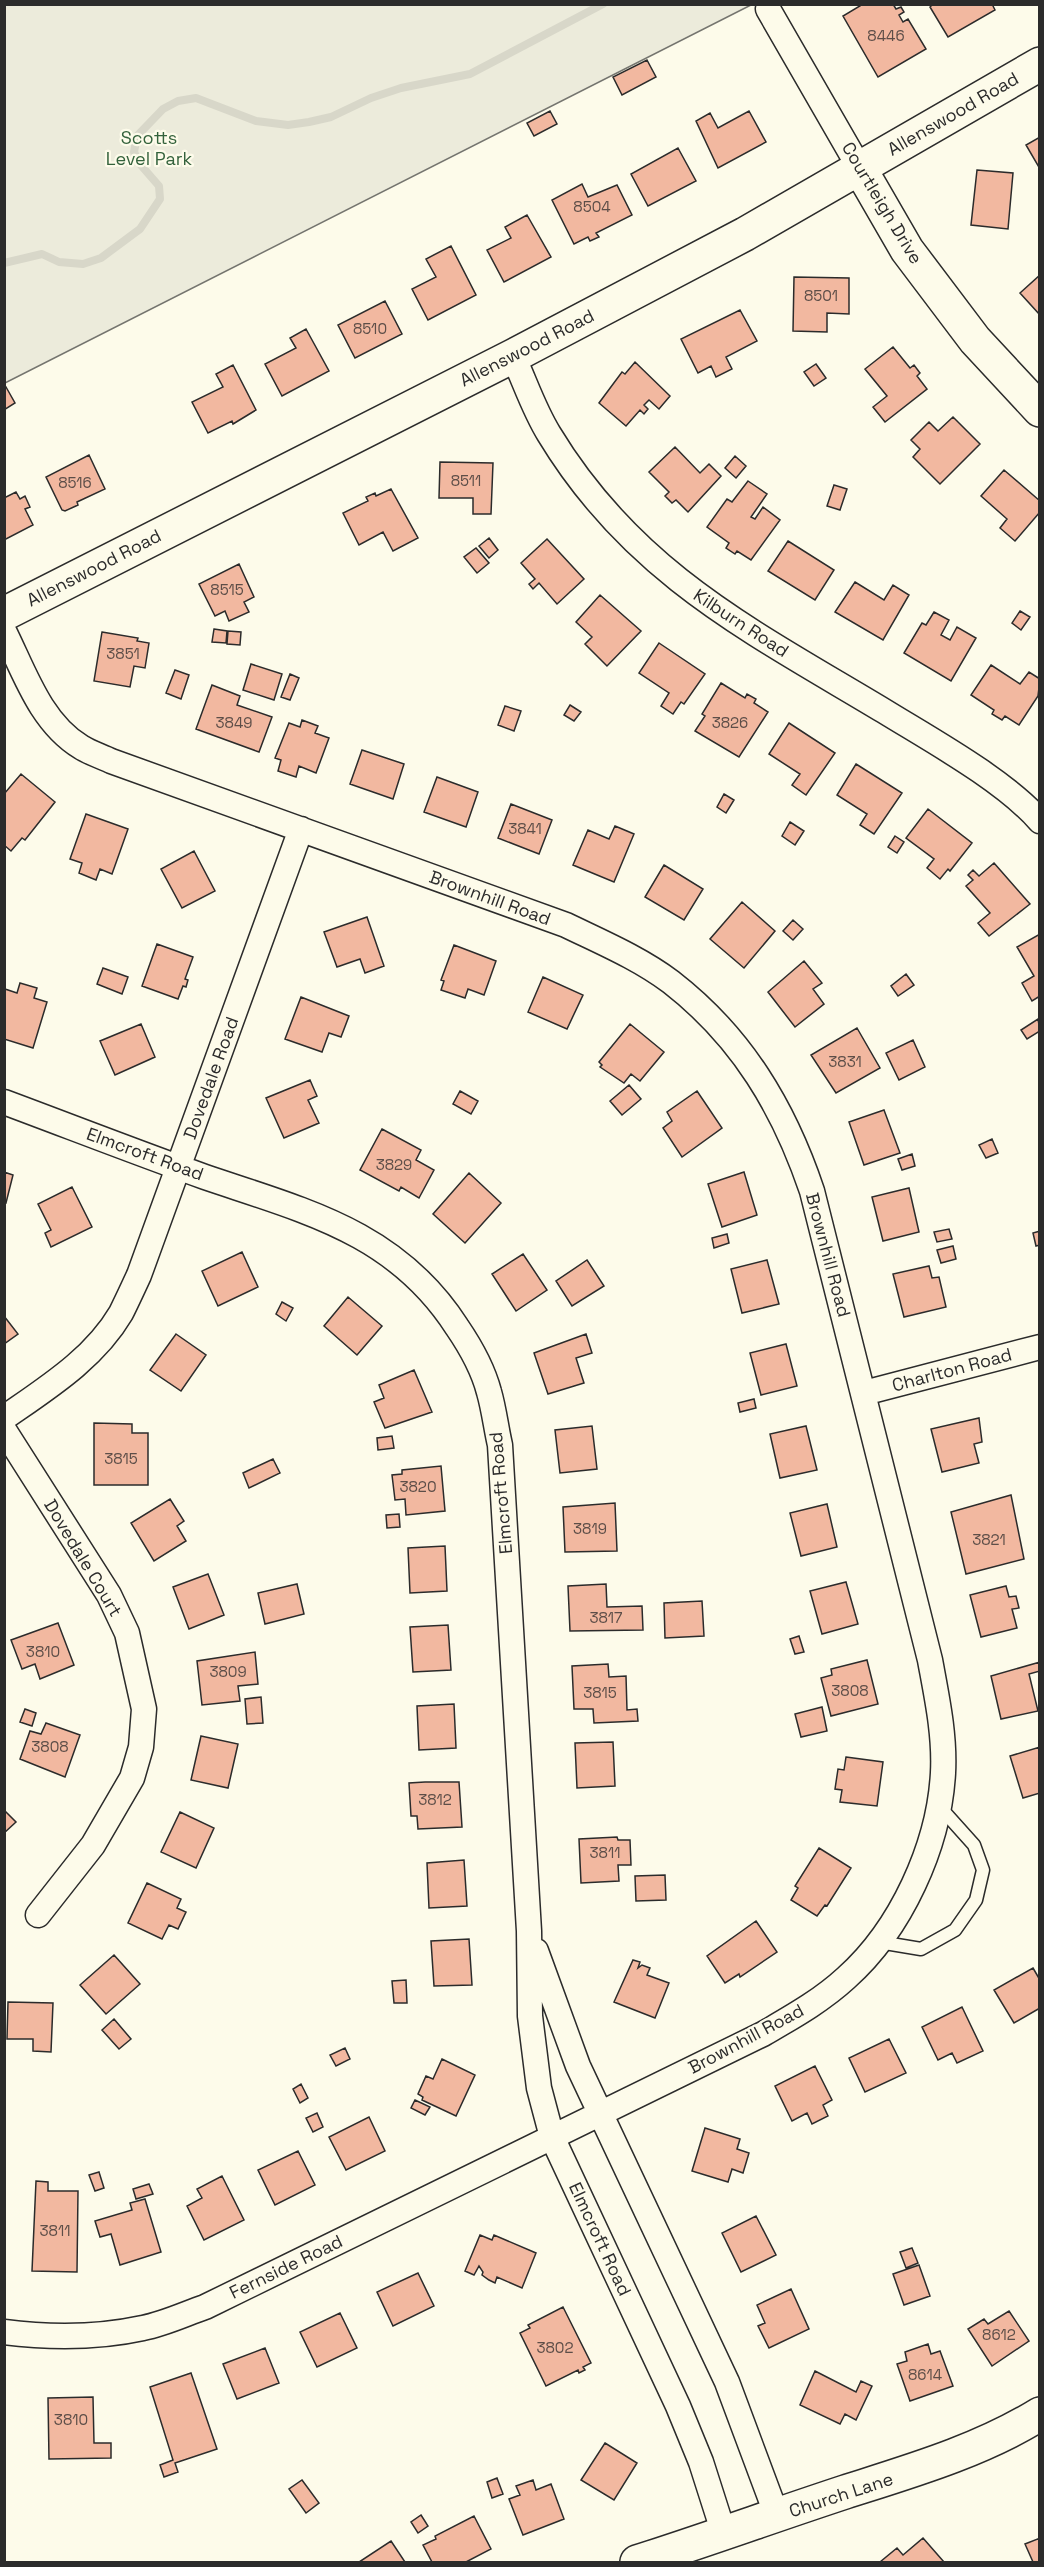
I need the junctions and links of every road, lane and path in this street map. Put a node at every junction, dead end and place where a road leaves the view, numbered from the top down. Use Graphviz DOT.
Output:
graph roads {
  1 [pos="768,9"];
  2 [pos="1040,64"];
  3 [pos="859,167"];
  4 [pos="513,356"];
  5 [pos="1040,410"];
  6 [pos="4,614"];
  7 [pos="4,631"];
  8 [pos="1040,821"];
  9 [pos="301,829"];
  10 [pos="4,1102"];
  11 [pos="178,1167"];
  12 [pos="1040,1347"];
  13 [pos="864,1393"];
  14 [pos="4,1418"];
  15 [pos="4,1430"];
  16 [pos="939,1806"];
  17 [pos="38,1915"];
  18 [pos="529,1931"];
  19 [pos="879,1942"];
  20 [pos="600,2112"];
  21 [pos="552,2137"];
  22 [pos="4,2332"];
  23 [pos="1040,2414"];
  24 [pos="777,2516"];
  25 [pos="724,2534"];
  26 [pos="637,2562"];
  1 -- 3 [label="street, Courtleigh Drive"];
  2 -- 3 [label="street, Allenswood Road"];
  3 -- 4 [label="street, Allenswood Road"];
  3 -- 5 [label="street, Courtleigh Drive"];
  4 -- 6 [label="street, Allenswood Road"];
  4 -- 8 [label="street, Kilburn Road"];
  7 -- 9 [label="street, Brownhill Road"];
  9 -- 11 [label="street, Dovedale Road"];
  9 -- 13 [label="street, Brownhill Road"];
  10 -- 11 [label="street, Elmcroft Road"];
  11 -- 14 [label="street, Dovedale Road"];
  11 -- 18 [label="street, Elmcroft Road"];
  12 -- 13 [label="street, Charlton Road"];
  13 -- 16 [label="street, Brownhill Road"];
  15 -- 17 [label="street, Dovedale Court"];
  16 -- 19 [label="street, Brownhill Road"];
  16 -- 19 [label="lane"];
  18 -- 20 [label="street, Elmcroft Road"];
  18 -- 21 [label="street, Elmcroft Road"];
  19 -- 20 [label="street, Brownhill Road"];
  20 -- 21 [label="street, Brownhill Road"];
  20 -- 24 [label="street, Elmcroft Road"];
  21 -- 22 [label="street, Fernside Road"];
  21 -- 25 [label="street, Elmcroft Road"];
  23 -- 24 [label="street, Church Lane"];
  24 -- 25 [label="street, Church Lane"];
  25 -- 26 [label="street, Church Lane"];
}
